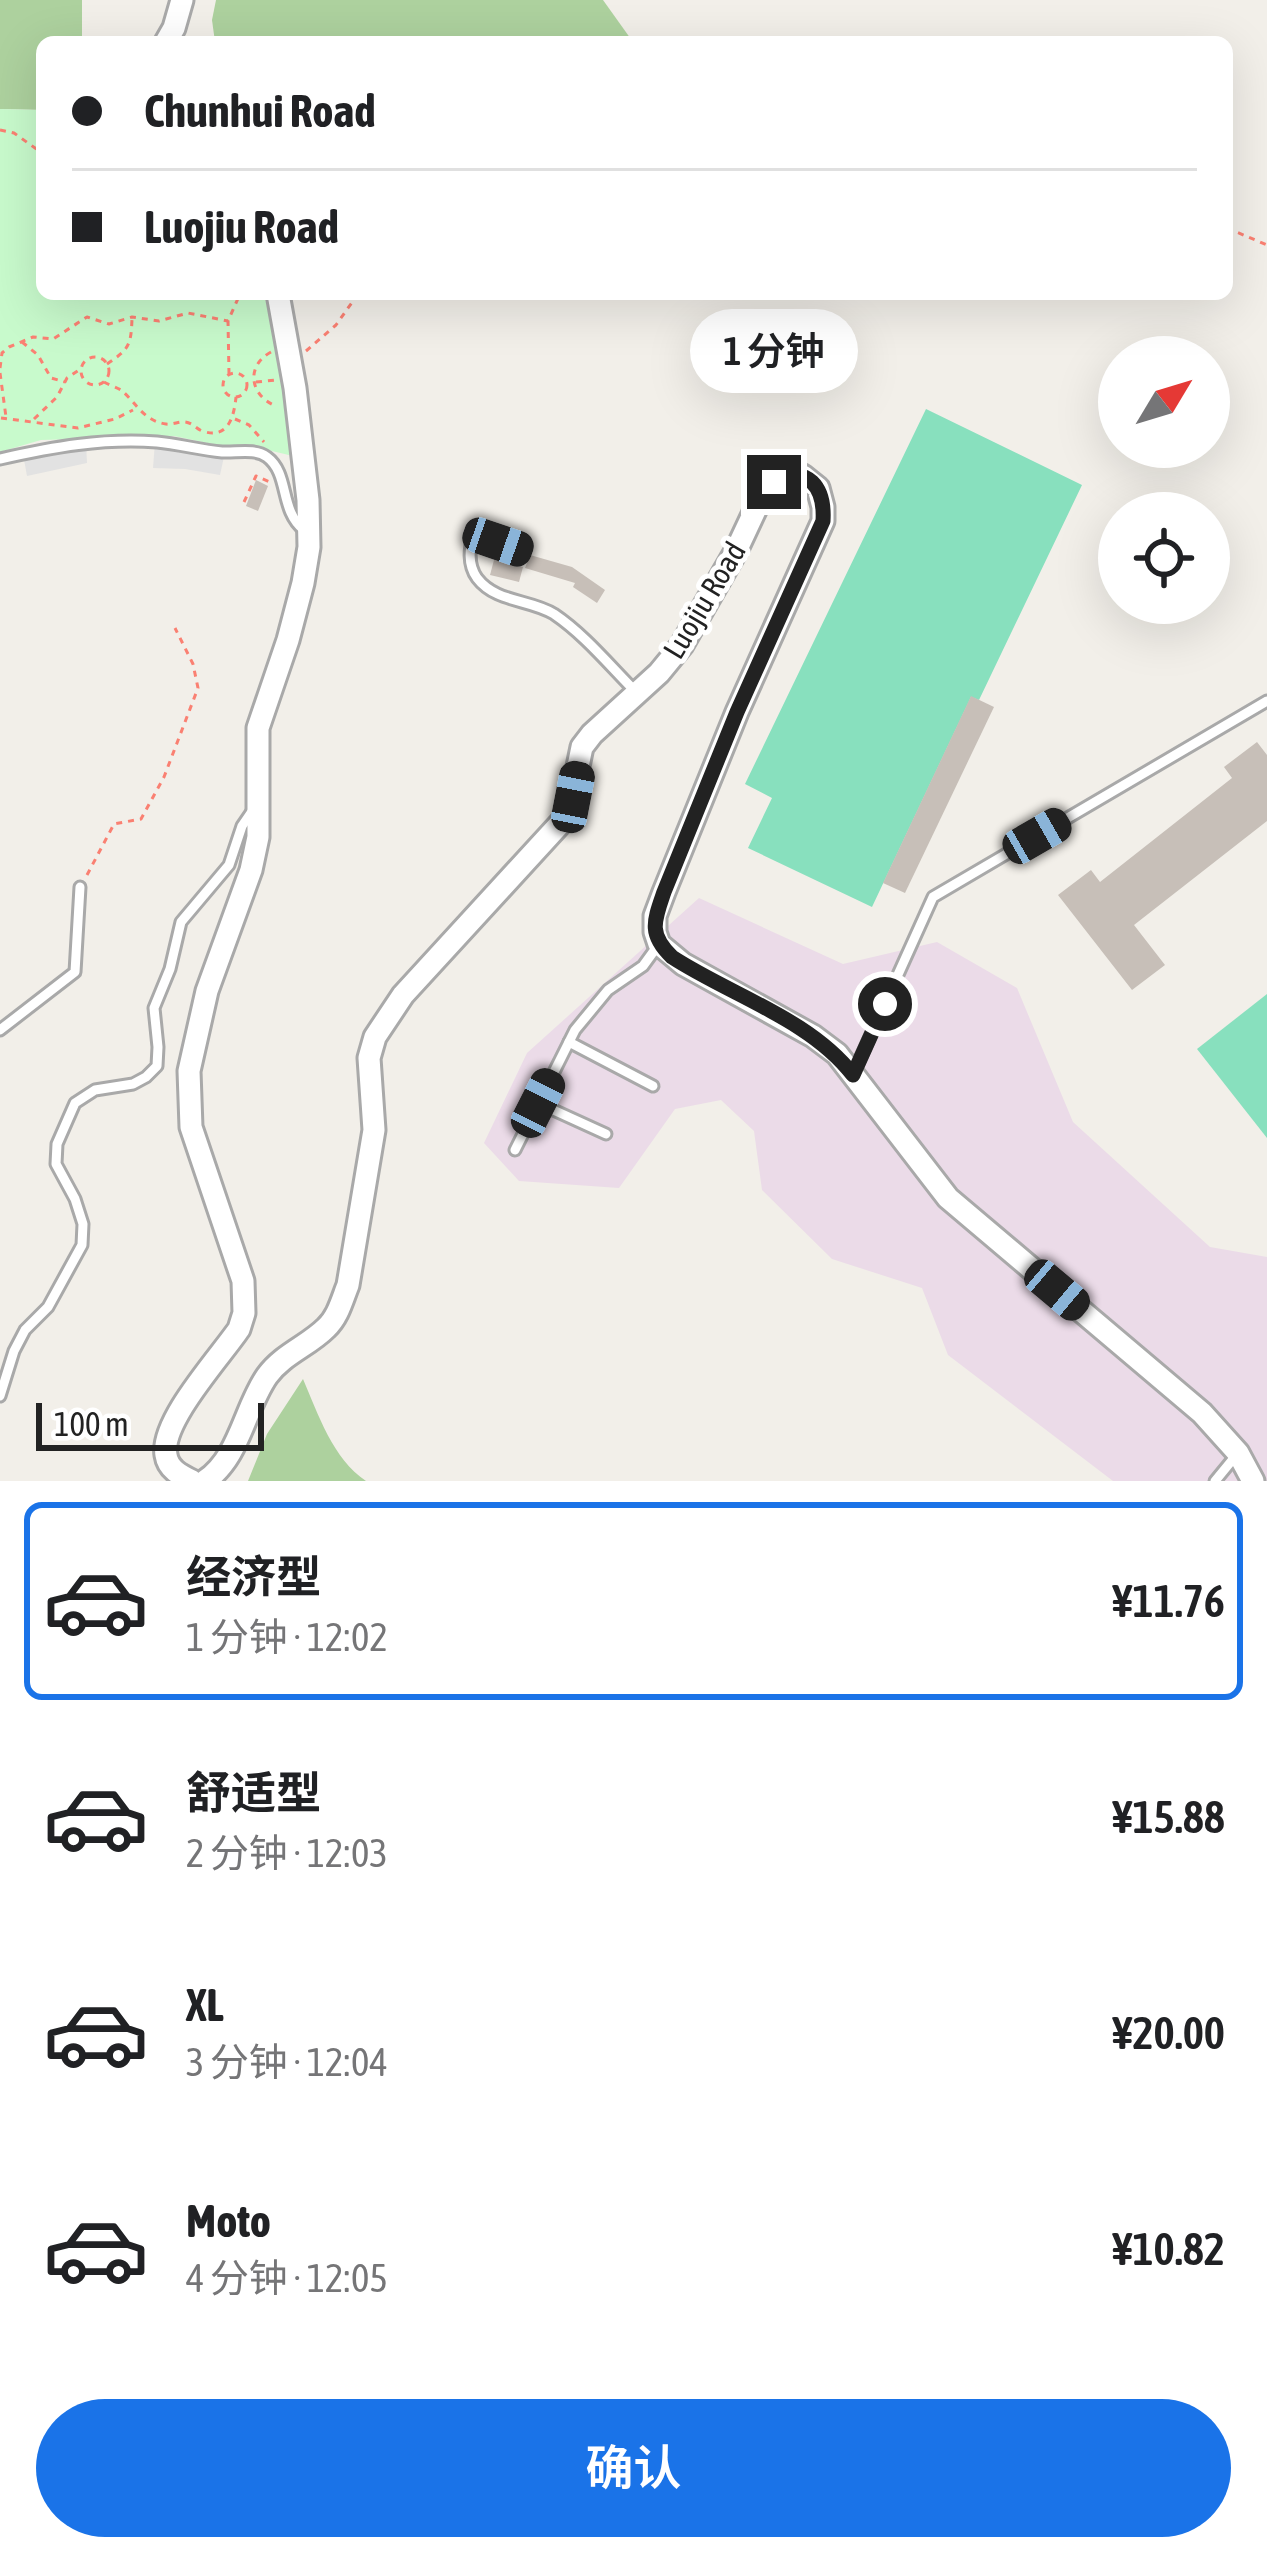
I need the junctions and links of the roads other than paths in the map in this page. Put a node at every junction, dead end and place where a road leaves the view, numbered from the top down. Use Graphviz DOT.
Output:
graph roads {
  1 [pos="182,0"];
  2 [pos="169,36"];
  3 [pos="279,300"];
  4 [pos="0,459"];
  5 [pos="308,533"];
  6 [pos="523,550"];
  7 [pos="638,693"];
  8 [pos="1267,701"];
  9 [pos="1133,761"];
  10 [pos="1141,775"];
  11 [pos="258,802"];
  12 [pos="80,887"];
  13 [pos="659,944"];
  14 [pos="1,1026"];
  15 [pos="569,1042"];
  16 [pos="853,1075"];
  17 [pos="653,1086"];
  18 [pos="538,1103"];
  19 [pos="606,1134"];
  20 [pos="515,1150"];
  21 [pos="0,1396"];
  22 [pos="1238,1454"];
  23 [pos="163,1470"];
  24 [pos="192,1481"];
  25 [pos="207,1481"];
  26 [pos="1215,1481"];
  27 [pos="1253,1481"];
  1 -- 2 [label="street"];
  3 -- 5 [label="street"];
  4 -- 5 [label="lane"];
  5 -- 11 [label="street"];
  6 -- 7 [label="lane"];
  7 -- 13 [label="street, Luojiu Road"];
  7 -- 25 [label="street, Luojiu Road"];
  8 -- 10 [label="lane"];
  9 -- 10 [label="lane"];
  10 -- 16 [label="lane"];
  11 -- 21 [label="lane"];
  11 -- 23 [label="street"];
  12 -- 14 [label="lane"];
  13 -- 15 [label="lane"];
  13 -- 16 [label="street"];
  15 -- 17 [label="lane"];
  15 -- 18 [label="lane"];
  16 -- 22 [label="street"];
  18 -- 19 [label="lane"];
  18 -- 20 [label="lane"];
  22 -- 26 [label="lane"];
  22 -- 27 [label="street"];
  23 -- 24 [label="street"];
}
